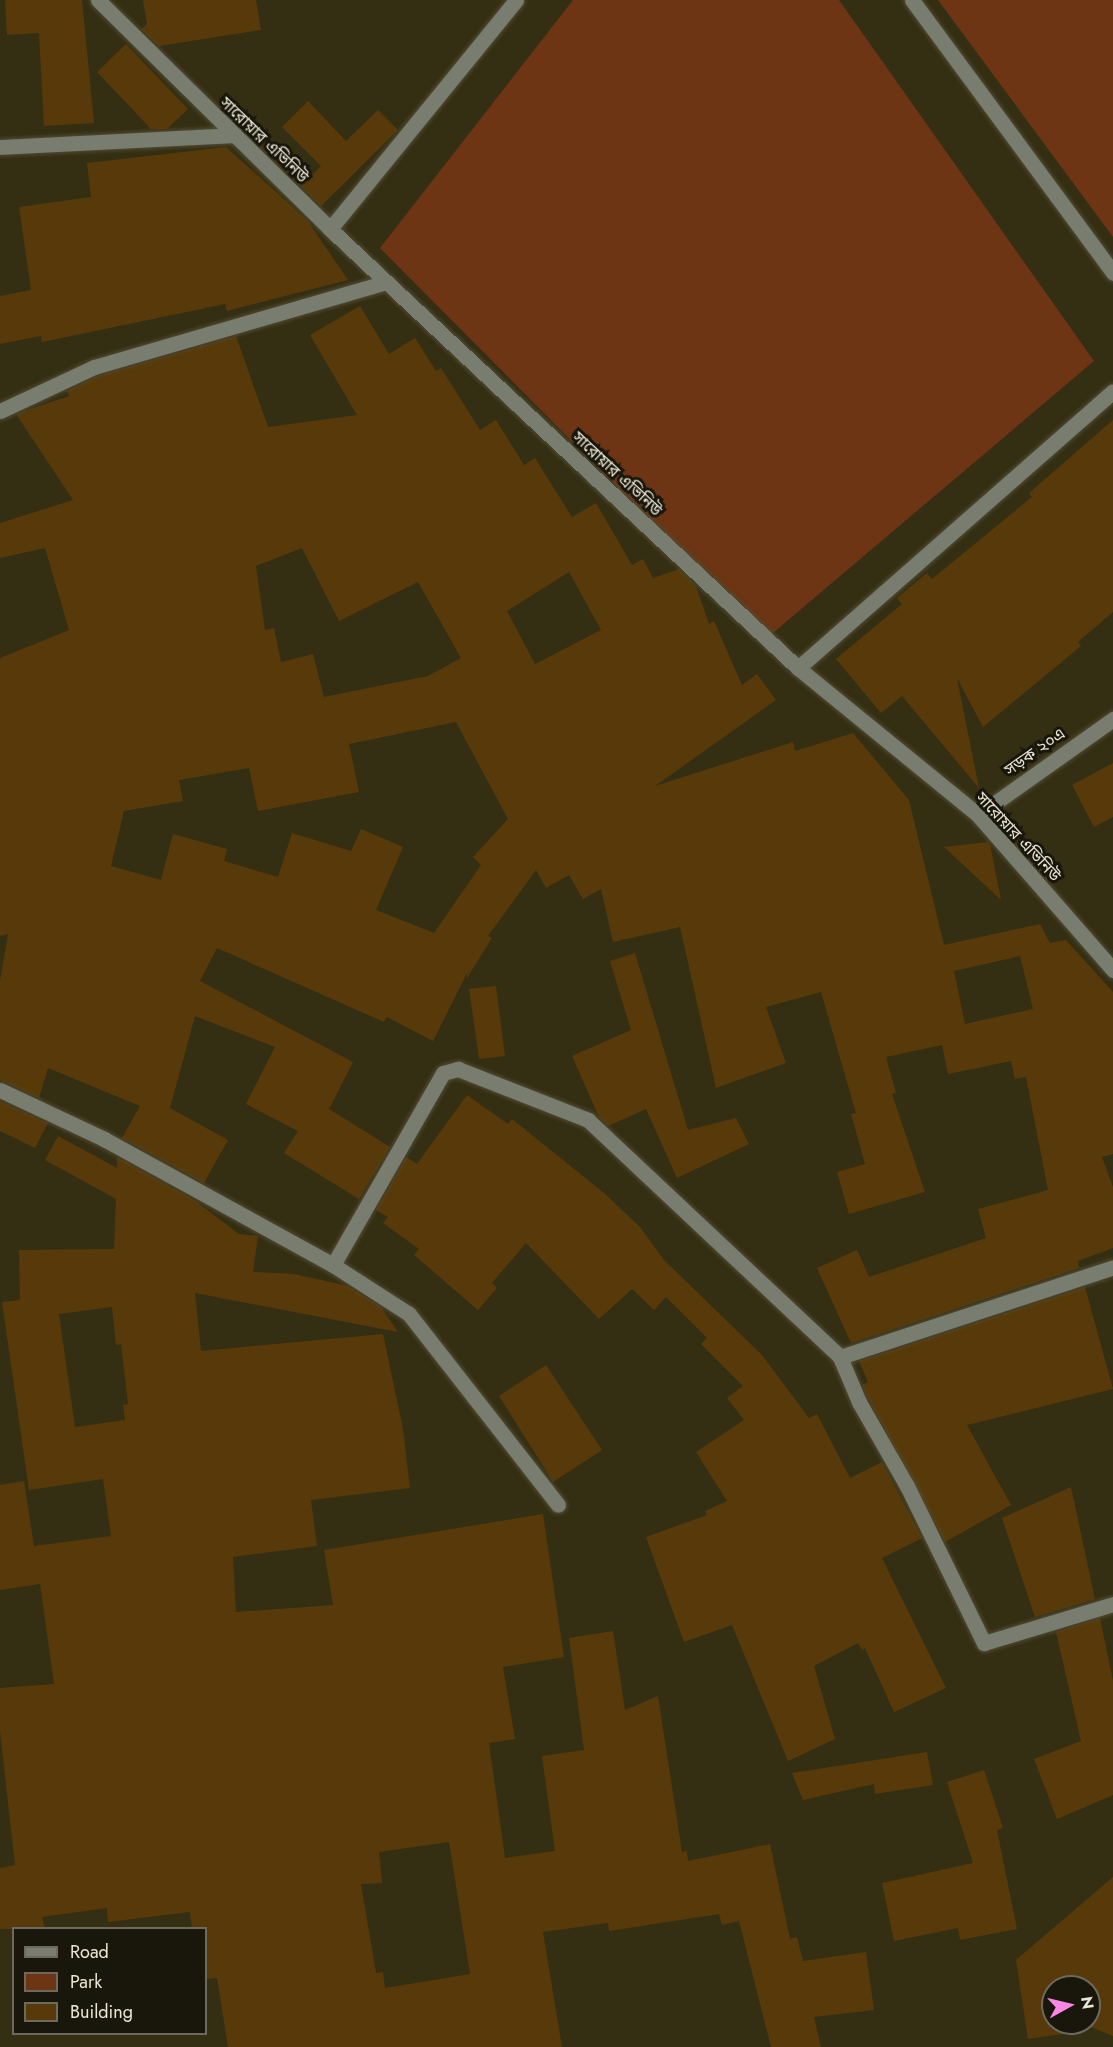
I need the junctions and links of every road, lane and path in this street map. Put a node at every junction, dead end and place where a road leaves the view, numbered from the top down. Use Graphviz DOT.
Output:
graph roads {
  1 [pos="98,0"];
  2 [pos="516,0"];
  3 [pos="912,0"];
  4 [pos="233,135"];
  5 [pos="0,147"];
  6 [pos="330,229"];
  7 [pos="1113,273"];
  8 [pos="386,282"];
  9 [pos="1113,391"];
  10 [pos="0,411"];
  11 [pos="798,668"];
  12 [pos="1113,720"];
  13 [pos="978,815"];
  14 [pos="1113,970"];
  15 [pos="0,1090"];
  16 [pos="333,1265"];
  17 [pos="1113,1268"];
  18 [pos="840,1357"];
  19 [pos="558,1505"];
  20 [pos="1113,1604"];
  1 -- 4 [label="street, সারোয়ার এভিনিউ"];
  2 -- 6 [label="street"];
  3 -- 7 [label="street"];
  4 -- 5 [label="street"];
  4 -- 6 [label="street, সারোয়ার এভিনিউ"];
  6 -- 8 [label="street, সারোয়ার এভিনিউ"];
  8 -- 10 [label="street"];
  8 -- 11 [label="street, সারোয়ার এভিনিউ"];
  9 -- 11 [label="street"];
  11 -- 13 [label="street, সারোয়ার এভিনিউ"];
  12 -- 13 [label="street, সড়ক ২০এ"];
  13 -- 14 [label="street, সারোয়ার এভিনিউ"];
  15 -- 16 [label="street"];
  16 -- 18 [label="street"];
  16 -- 19 [label="street"];
  17 -- 18 [label="street"];
  18 -- 20 [label="street"];
}
